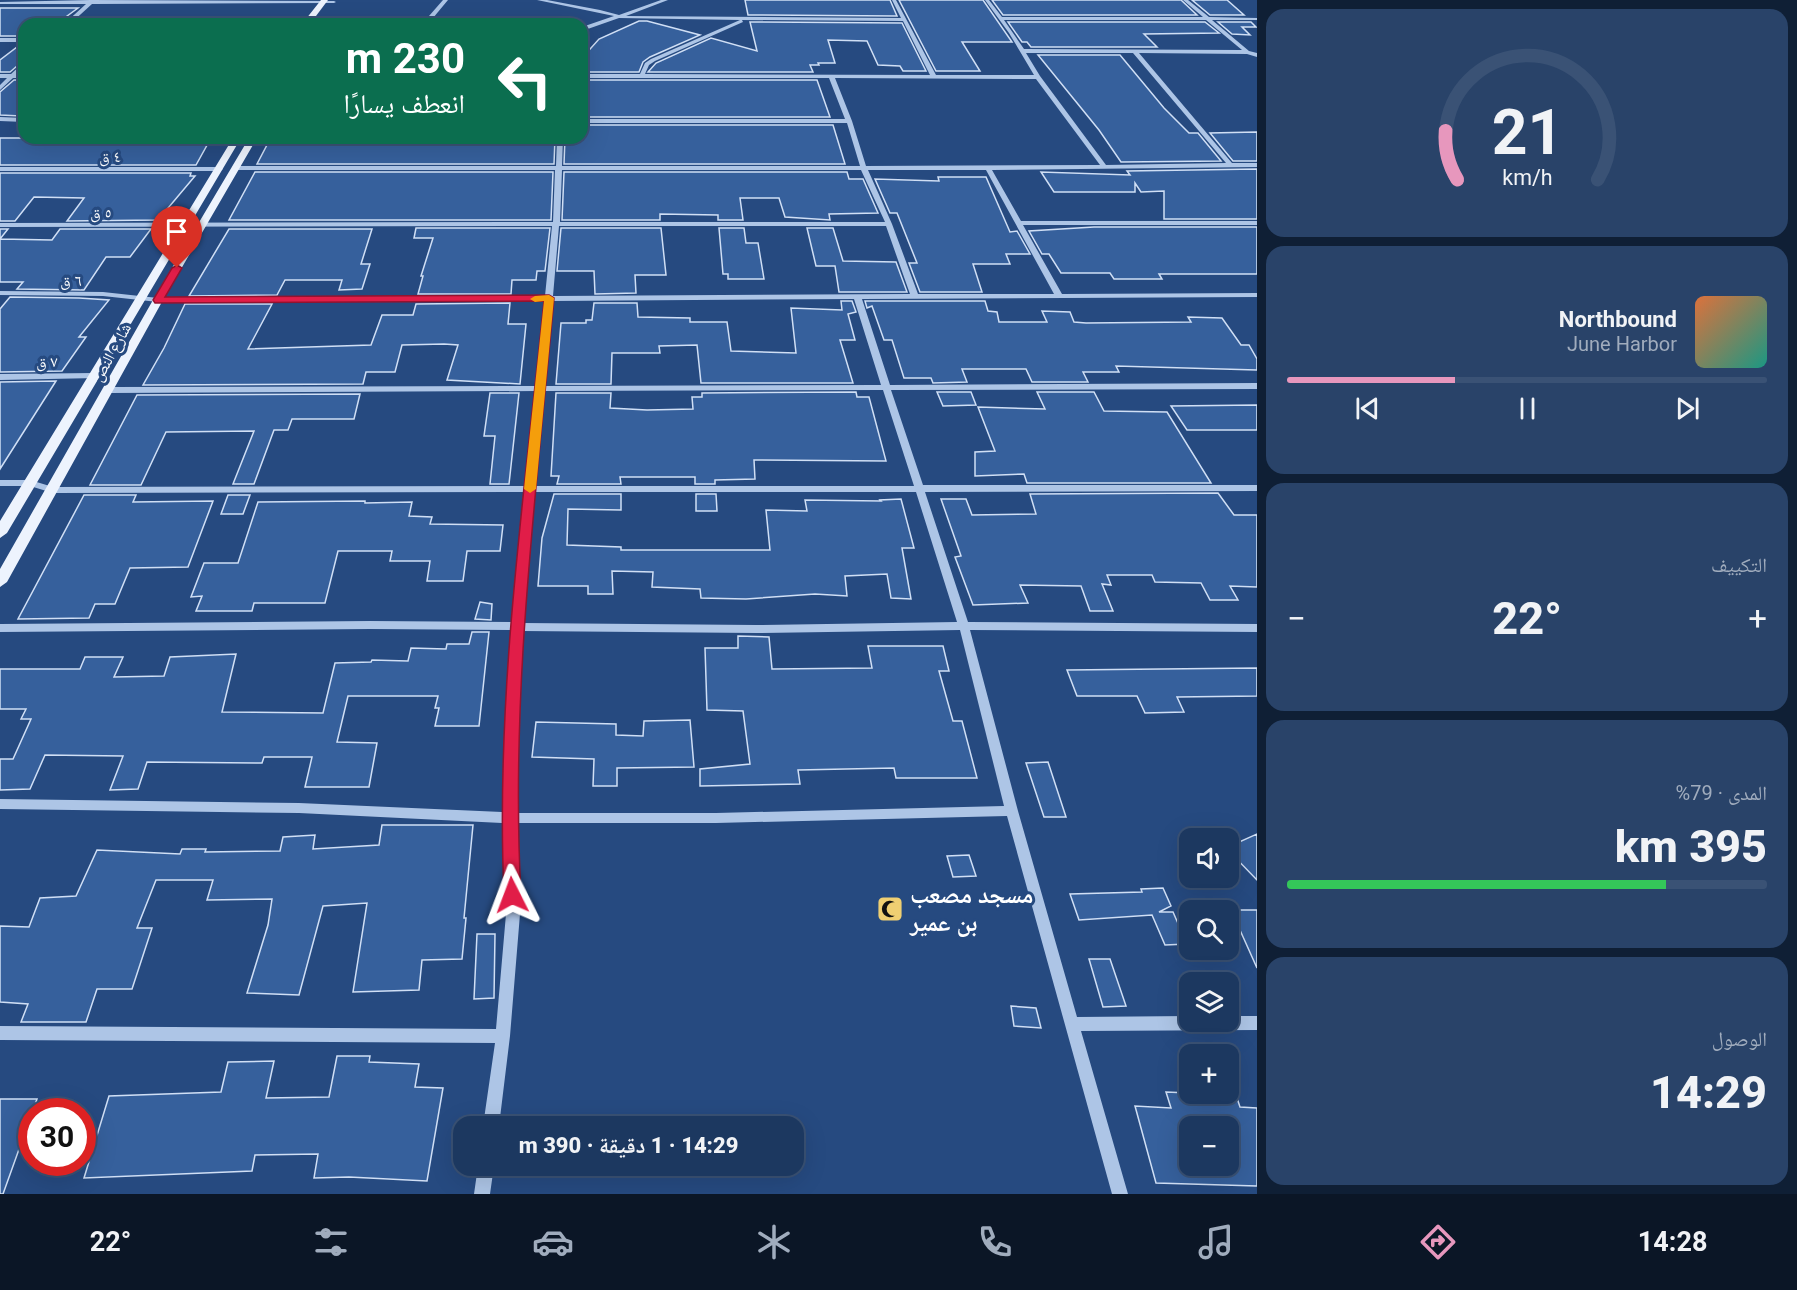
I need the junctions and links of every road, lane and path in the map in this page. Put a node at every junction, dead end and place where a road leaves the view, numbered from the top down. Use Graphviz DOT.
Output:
graph roads {
  1 [pos="446,0"];
  2 [pos="539,0"];
  3 [pos="666,0"];
  4 [pos="894,0"];
  5 [pos="987,0"];
  6 [pos="1185,0"];
  7 [pos="93,1"];
  8 [pos="180,1"];
  9 [pos="324,1"];
  10 [pos="335,1"];
  11 [pos="0,3"];
  12 [pos="621,17"];
  13 [pos="74,18"];
  14 [pos="311,18"];
  15 [pos="321,18"];
  16 [pos="430,18"];
  17 [pos="999,18"];
  18 [pos="744,19"];
  19 [pos="1207,19"];
  20 [pos="1257,19"];
  21 [pos="903,20"];
  22 [pos="588,27"];
  23 [pos="0,40"];
  24 [pos="18,40"];
  25 [pos="1023,51"];
  26 [pos="1136,52"];
  27 [pos="1247,52"];
  28 [pos="1257,55"];
  29 [pos="18,70"];
  30 [pos="0,76"];
  31 [pos="11,76"];
  32 [pos="18,76"];
  33 [pos="588,76"];
  34 [pos="642,76"];
  35 [pos="831,76"];
  36 [pos="934,77"];
  37 [pos="1038,77"];
  38 [pos="0,88"];
  39 [pos="0,120"];
  40 [pos="18,120"];
  41 [pos="588,121"];
  42 [pos="849,121"];
  43 [pos="234,144"];
  44 [pos="249,144"];
  45 [pos="560,144"];
  46 [pos="1230,164"];
  47 [pos="1104,165"];
  48 [pos="1257,165"];
  49 [pos="863,167"];
  50 [pos="235,168"];
  51 [pos="988,168"];
  52 [pos="0,169"];
  53 [pos="220,169"];
  54 [pos="559,169"];
  55 [pos="1020,223"];
  56 [pos="1257,223"];
  57 [pos="889,224"];
  58 [pos="0,225"];
  59 [pos="185,225"];
  60 [pos="556,225"];
  61 [pos="201,227"];
  62 [pos="0,293"];
  63 [pos="1059,295"];
  64 [pos="1253,295"];
  65 [pos="857,297"];
  66 [pos="915,297"];
  67 [pos="140,298"];
  68 [pos="549,298"];
  69 [pos="158,300"];
  70 [pos="1257,305"];
  71 [pos="94,376"];
  72 [pos="0,377"];
  73 [pos="1257,386"];
  74 [pos="540,387"];
  75 [pos="887,387"];
  76 [pos="109,390"];
  77 [pos="0,483"];
  78 [pos="30,483"];
  79 [pos="1257,488"];
  80 [pos="53,490"];
  81 [pos="530,490"];
  82 [pos="918,490"];
  83 [pos="0,533"];
  84 [pos="0,582"];
  85 [pos="517,626"];
  86 [pos="964,626"];
  87 [pos="0,628"];
  88 [pos="1257,628"];
  89 [pos="0,804"];
  90 [pos="1012,811"];
  91 [pos="508,818"];
  92 [pos="1257,1023"];
  93 [pos="1073,1024"];
  94 [pos="0,1034"];
  95 [pos="503,1036"];
  96 [pos="492,1116"];
  97 [pos="485,1176"];
  98 [pos="482,1194"];
  99 [pos="1120,1194"];
  1 -- 16 [label="street"];
  2 -- 12 [label="street"];
  3 -- 12 [label="street"];
  4 -- 21 [label="street"];
  5 -- 17 [label="street"];
  6 -- 19 [label="street"];
  7 -- 8 [label="street"];
  7 -- 11 [label="street"];
  7 -- 13 [label="street"];
  8 -- 9 [label="street"];
  9 -- 10 [label="street"];
  9 -- 14 [label="main road"];
  10 -- 15 [label="main road"];
  12 -- 18 [label="street"];
  12 -- 22 [label="street"];
  17 -- 19 [label="street"];
  17 -- 25 [label="street"];
  18 -- 21 [label="street"];
  18 -- 34 [label="street"];
  19 -- 20 [label="street"];
  19 -- 27 [label="street"];
  21 -- 36 [label="street"];
  23 -- 24 [label="street"];
  25 -- 26 [label="street"];
  25 -- 37 [label="street"];
  26 -- 27 [label="street"];
  26 -- 46 [label="street"];
  27 -- 28 [label="street"];
  29 -- 31 [label="street"];
  30 -- 31 [label="street"];
  31 -- 32 [label="street"];
  31 -- 38 [label="street"];
  33 -- 34 [label="street"];
  34 -- 35 [label="street"];
  35 -- 36 [label="street"];
  35 -- 42 [label="street"];
  36 -- 37 [label="street"];
  37 -- 47 [label="street"];
  39 -- 40 [label="street"];
  41 -- 42 [label="street"];
  42 -- 49 [label="street"];
  43 -- 53 [label="main road, شارع النص"];
  44 -- 50 [label="main road, شارع النص"];
  45 -- 54 [label="street"];
  46 -- 47 [label="street"];
  46 -- 48 [label="street"];
  47 -- 51 [label="street"];
  49 -- 51 [label="street"];
  49 -- 54 [label="street"];
  49 -- 57 [label="street"];
  50 -- 54 [label="street"];
  50 -- 61 [label="main road, شارع النص"];
  51 -- 55 [label="street"];
  52 -- 53 [label="street, ٤ ق"];
  53 -- 59 [label="main road, شارع النص"];
  54 -- 60 [label="street"];
  55 -- 56 [label="street"];
  55 -- 63 [label="street"];
  57 -- 60 [label="street, ٥ ق"];
  57 -- 66 [label="street"];
  58 -- 59 [label="street, ٥ ق"];
  59 -- 61 [label="street, ٥ ق"];
  59 -- 67 [label="main road, شارع النص"];
  60 -- 61 [label="street, ٥ ق"];
  60 -- 68 [label="street"];
  61 -- 69 [label="main road, شارع النص"];
  62 -- 67 [label="street, ٦ ق"];
  63 -- 64 [label="street, ٦ ق"];
  63 -- 66 [label="street, ٦ ق"];
  64 -- 70 [label="street"];
  65 -- 66 [label="street, ٦ ق"];
  65 -- 68 [label="street, ٦ ق"];
  65 -- 75 [label="street"];
  67 -- 69 [label="street, ٦ ق"];
  67 -- 71 [label="main road, شارع النص"];
  68 -- 69 [label="street, ٦ ق"];
  68 -- 74 [label="street"];
  69 -- 76 [label="main road, شارع النص"];
  71 -- 72 [label="street, ٧ ق"];
  71 -- 78 [label="main road, شارع النص"];
  73 -- 75 [label="street"];
  74 -- 75 [label="street"];
  74 -- 76 [label="street"];
  74 -- 81 [label="street"];
  75 -- 82 [label="street"];
  76 -- 80 [label="main road, شارع النص"];
  77 -- 78 [label="street"];
  78 -- 80 [label="street"];
  78 -- 83 [label="main road, شارع النص"];
  79 -- 82 [label="street"];
  80 -- 81 [label="street"];
  80 -- 84 [label="main road, شارع النص"];
  81 -- 82 [label="street"];
  81 -- 85 [label="street"];
  82 -- 86 [label="street"];
  85 -- 86 [label="street"];
  85 -- 87 [label="street"];
  85 -- 91 [label="street"];
  86 -- 88 [label="street"];
  86 -- 90 [label="street"];
  89 -- 91 [label="street"];
  90 -- 91 [label="street"];
  90 -- 93 [label="street"];
  91 -- 95 [label="street"];
  92 -- 93 [label="street"];
  93 -- 99 [label="street"];
  94 -- 95 [label="street"];
  95 -- 96 [label="street"];
  97 -- 98 [label="street"];
}
